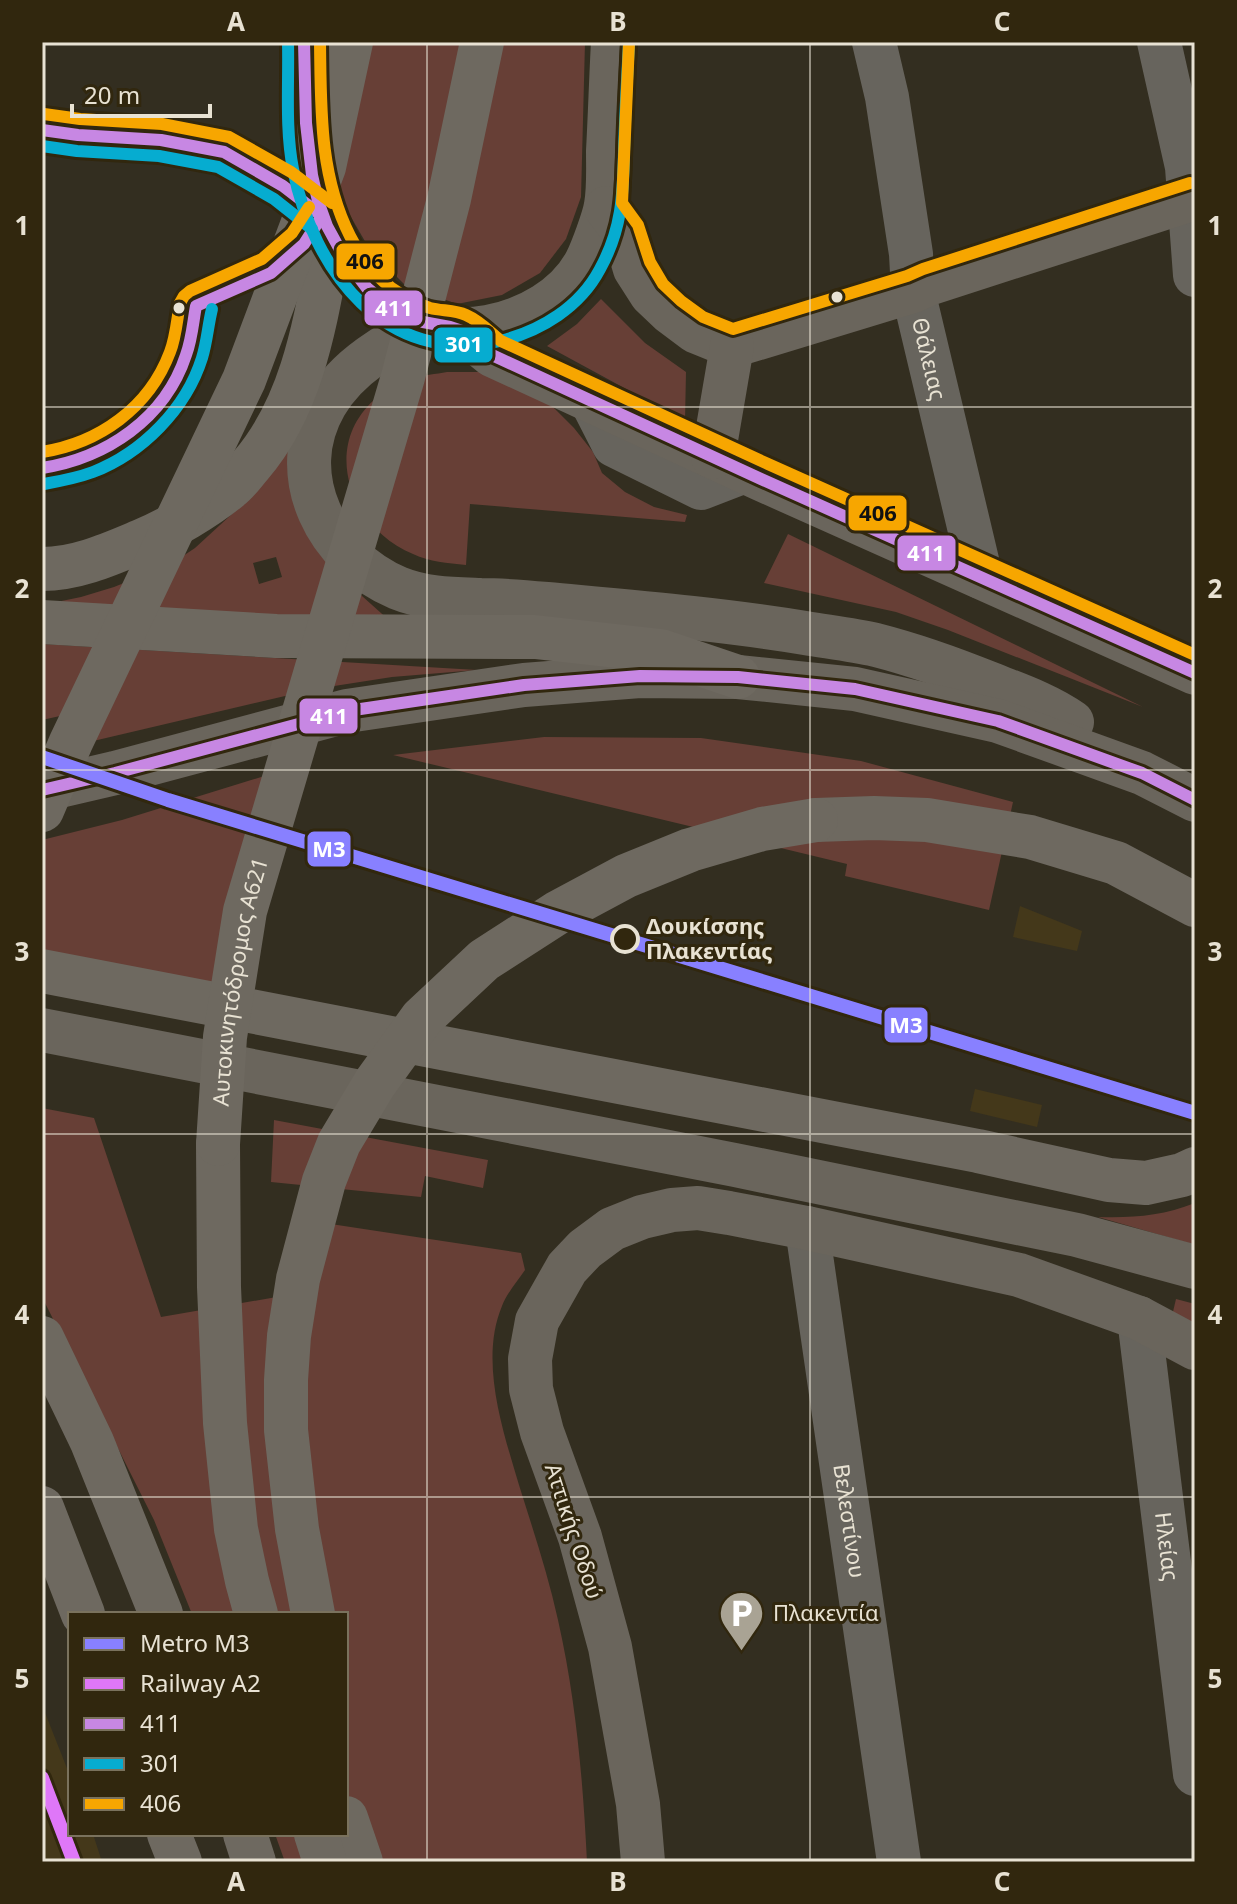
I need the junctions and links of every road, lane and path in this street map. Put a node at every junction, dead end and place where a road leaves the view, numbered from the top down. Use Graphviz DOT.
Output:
graph roads {
  1 [pos="304,42"];
  2 [pos="351,42"];
  3 [pos="482,42"];
  4 [pos="613,42"];
  5 [pos="874,42"];
  6 [pos="1159,42"];
  7 [pos="1192,199"];
  8 [pos="606,208"];
  9 [pos="331,238"];
  10 [pos="1195,275"];
  11 [pos="913,291"];
  12 [pos="444,326"];
  13 [pos="732,346"];
  14 [pos="729,464"];
  15 [pos="42,569"];
  16 [pos="981,577"];
  17 [pos="42,622"];
  18 [pos="1195,673"];
  19 [pos="738,677"];
  20 [pos="1142,773"];
  21 [pos="42,790"];
  22 [pos="1195,800"];
  23 [pos="42,810"];
  24 [pos="1179,895"];
  25 [pos="1195,916"];
  26 [pos="42,971"];
  27 [pos="42,1030"];
  28 [pos="1195,1169"];
  29 [pos="807,1228"];
  30 [pos="1195,1267"];
  31 [pos="1139,1318"];
  32 [pos="42,1338"];
  33 [pos="1195,1348"];
  34 [pos="42,1508"];
  35 [pos="82,1612"];
  36 [pos="160,1612"];
  37 [pos="255,1612"];
  38 [pos="313,1612"];
  39 [pos="1195,1774"];
  40 [pos="348,1824"];
  41 [pos="170,1836"];
  42 [pos="246,1836"];
  43 [pos="317,1836"];
  44 [pos="180,1862"];
  45 [pos="254,1862"];
  46 [pos="325,1862"];
  47 [pos="361,1862"];
  48 [pos="643,1862"];
  49 [pos="899,1862"];
  1 -- 9 [label="main road"];
  2 -- 23 [label="highway, bridge"];
  3 -- 37 [label="highway, Αυτοκινητόδρομος Α621, bridge"];
  4 -- 8 [label="main road"];
  5 -- 11 [label="street, Θάλειας"];
  6 -- 7 [label="street"];
  7 -- 10 [label="street"];
  7 -- 11 [label="main road"];
  8 -- 12 [label="main road"];
  8 -- 13 [label="main road"];
  9 -- 12 [label="main road"];
  9 -- 15 [label="highway"];
  11 -- 13 [label="main road"];
  11 -- 16 [label="street, Θάλειας"];
  12 -- 14 [label="main road"];
  12 -- 20 [label="main road"];
  13 -- 14 [label="main road"];
  14 -- 16 [label="main road"];
  16 -- 18 [label="main road"];
  17 -- 19 [label="highway"];
  19 -- 20 [label="main road"];
  19 -- 21 [label="main road"];
  20 -- 22 [label="main road"];
  24 -- 25 [label="highway"];
  24 -- 38 [label="highway, bridge"];
  26 -- 28 [label="highway"];
  27 -- 30 [label="main road"];
  29 -- 31 [label="main road"];
  29 -- 48 [label="main road, Αττικής Οδού"];
  29 -- 49 [label="street, Βελεστίνου"];
  31 -- 33 [label="main road"];
  31 -- 39 [label="street, Ηλείας"];
  32 -- 36 [label="highway"];
  34 -- 35 [label="highway"];
  40 -- 47 [label="highway"];
  41 -- 44 [label="highway"];
  42 -- 45 [label="highway"];
  43 -- 46 [label="highway"];
}
